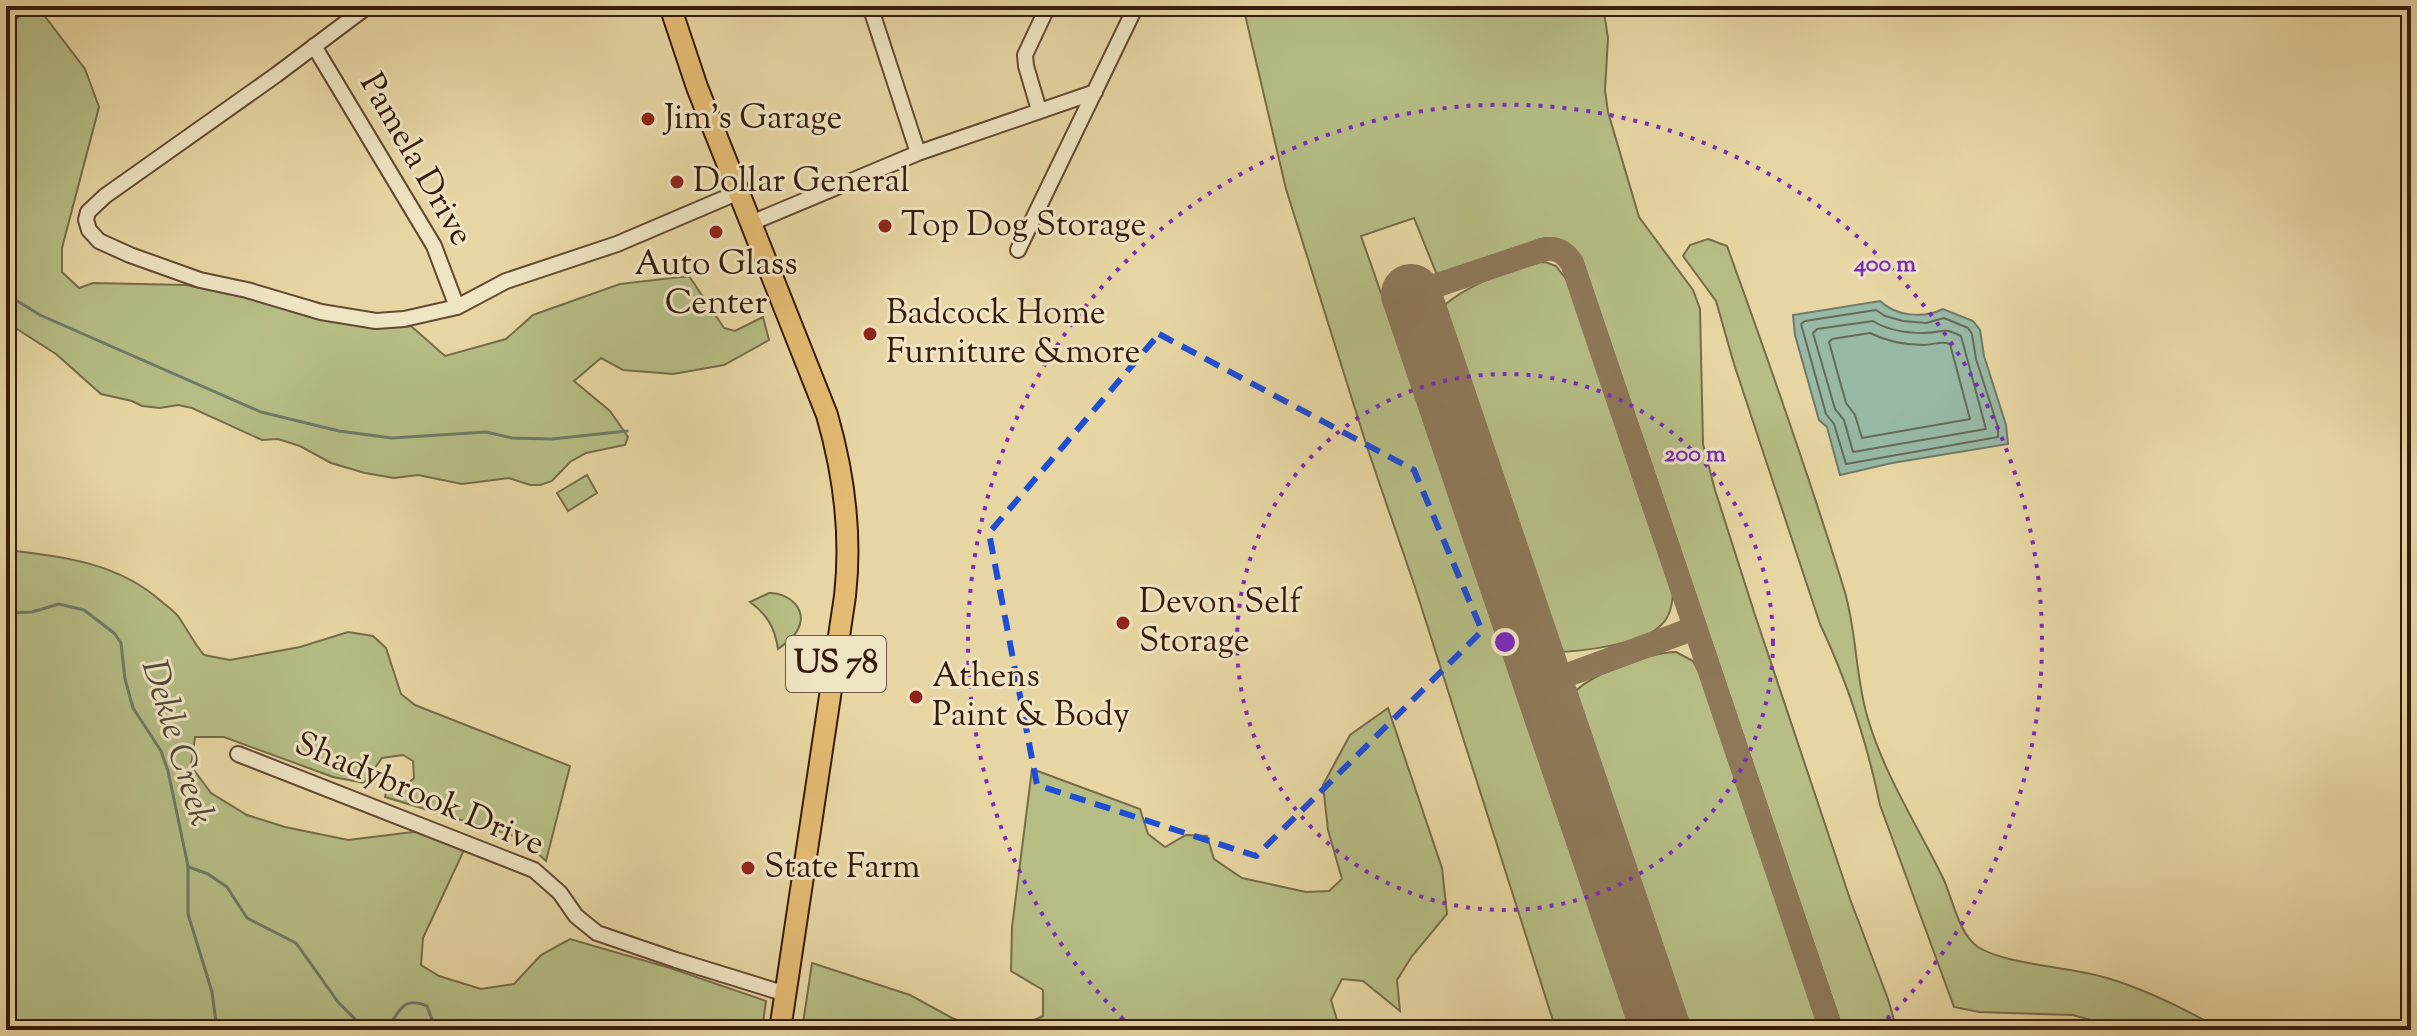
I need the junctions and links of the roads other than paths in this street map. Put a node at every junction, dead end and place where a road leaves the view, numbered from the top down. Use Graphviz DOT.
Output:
graph roads {
  1 [pos="368,6"];
  2 [pos="670,6"];
  3 [pos="870,6"];
  4 [pos="1048,6"];
  5 [pos="1136,6"];
  6 [pos="314,46"];
  7 [pos="1095,92"];
  8 [pos="1039,110"];
  9 [pos="918,153"];
  10 [pos="739,192"];
  11 [pos="751,223"];
  12 [pos="1018,250"];
  13 [pos="457,307"];
  14 [pos="238,754"];
  15 [pos="786,994"];
  16 [pos="780,1030"];
  1 -- 6 [label="street"];
  2 -- 10 [label="highway, US 78"];
  3 -- 9 [label="street"];
  4 -- 8 [label="street"];
  5 -- 7 [label="street"];
  6 -- 13 [label="street, Pamela Drive"];
  6 -- 13 [label="street"];
  7 -- 8 [label="street"];
  7 -- 12 [label="street"];
  8 -- 9 [label="street"];
  9 -- 11 [label="street"];
  10 -- 11 [label="highway, US 78"];
  10 -- 13 [label="street"];
  11 -- 15 [label="highway, US 78"];
  14 -- 15 [label="street, Shadybrook Drive"];
  15 -- 16 [label="highway, US 78"];
}
